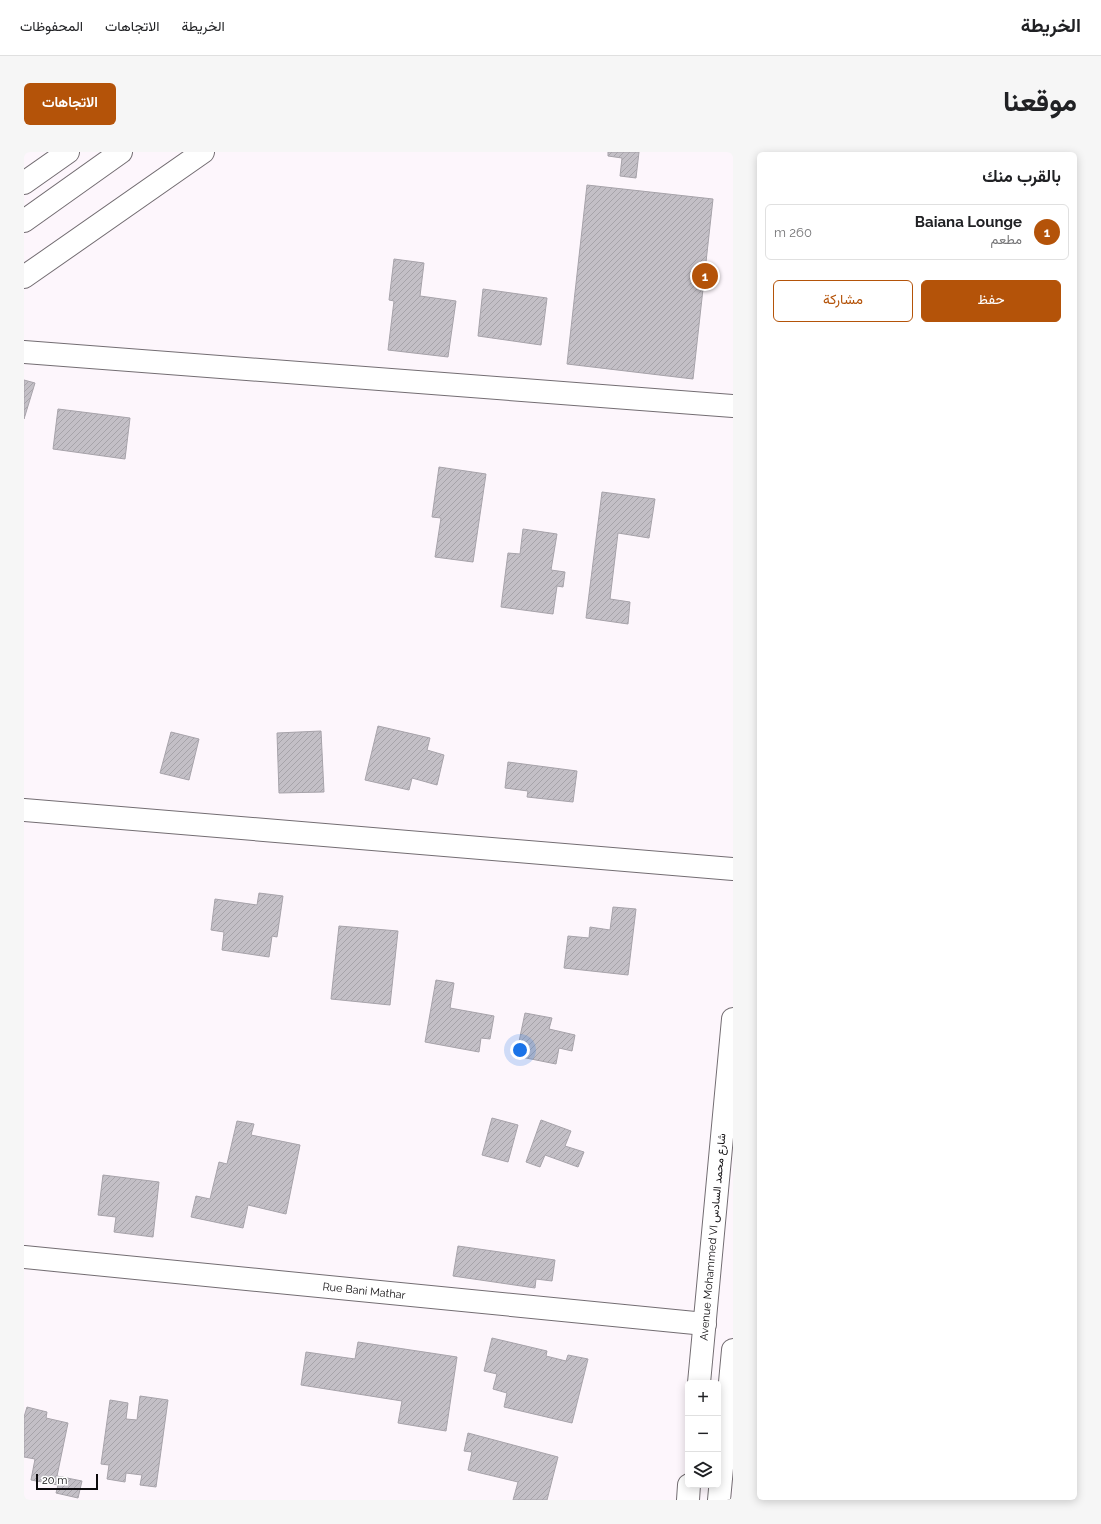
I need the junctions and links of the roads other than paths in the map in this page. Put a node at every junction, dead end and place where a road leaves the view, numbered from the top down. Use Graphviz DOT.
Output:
graph roads {
  1 [pos="68,152"];
  2 [pos="121,152"];
  3 [pos="202,152"];
  4 [pos="24,183"];
  5 [pos="24,220"];
  6 [pos="24,277"];
  7 [pos="24,352"];
  8 [pos="733,406"];
  9 [pos="24,810"];
  10 [pos="733,869"];
  11 [pos="733,1019"];
  12 [pos="24,1257"];
  13 [pos="705,1324"];
  14 [pos="733,1350"];
  15 [pos="699,1380"];
  16 [pos="731,1393"];
  17 [pos="689,1488"];
  18 [pos="688,1500"];
  19 [pos="719,1500"];
  1 -- 4 [label="main road"];
  2 -- 5 [label="main road"];
  3 -- 6 [label="main road"];
  7 -- 8 [label="main road"];
  9 -- 10 [label="main road"];
  11 -- 13 [label="main road, Avenue Mohammed VI شارع محمد السادس"];
  12 -- 13 [label="main road, Rue Bani Mathar"];
  13 -- 15 [label="main road, Avenue Mohammed VI شارع محمد السادس"];
  14 -- 16 [label="main road"];
  16 -- 19 [label="main road"];
  17 -- 18 [label="main road"];
}
